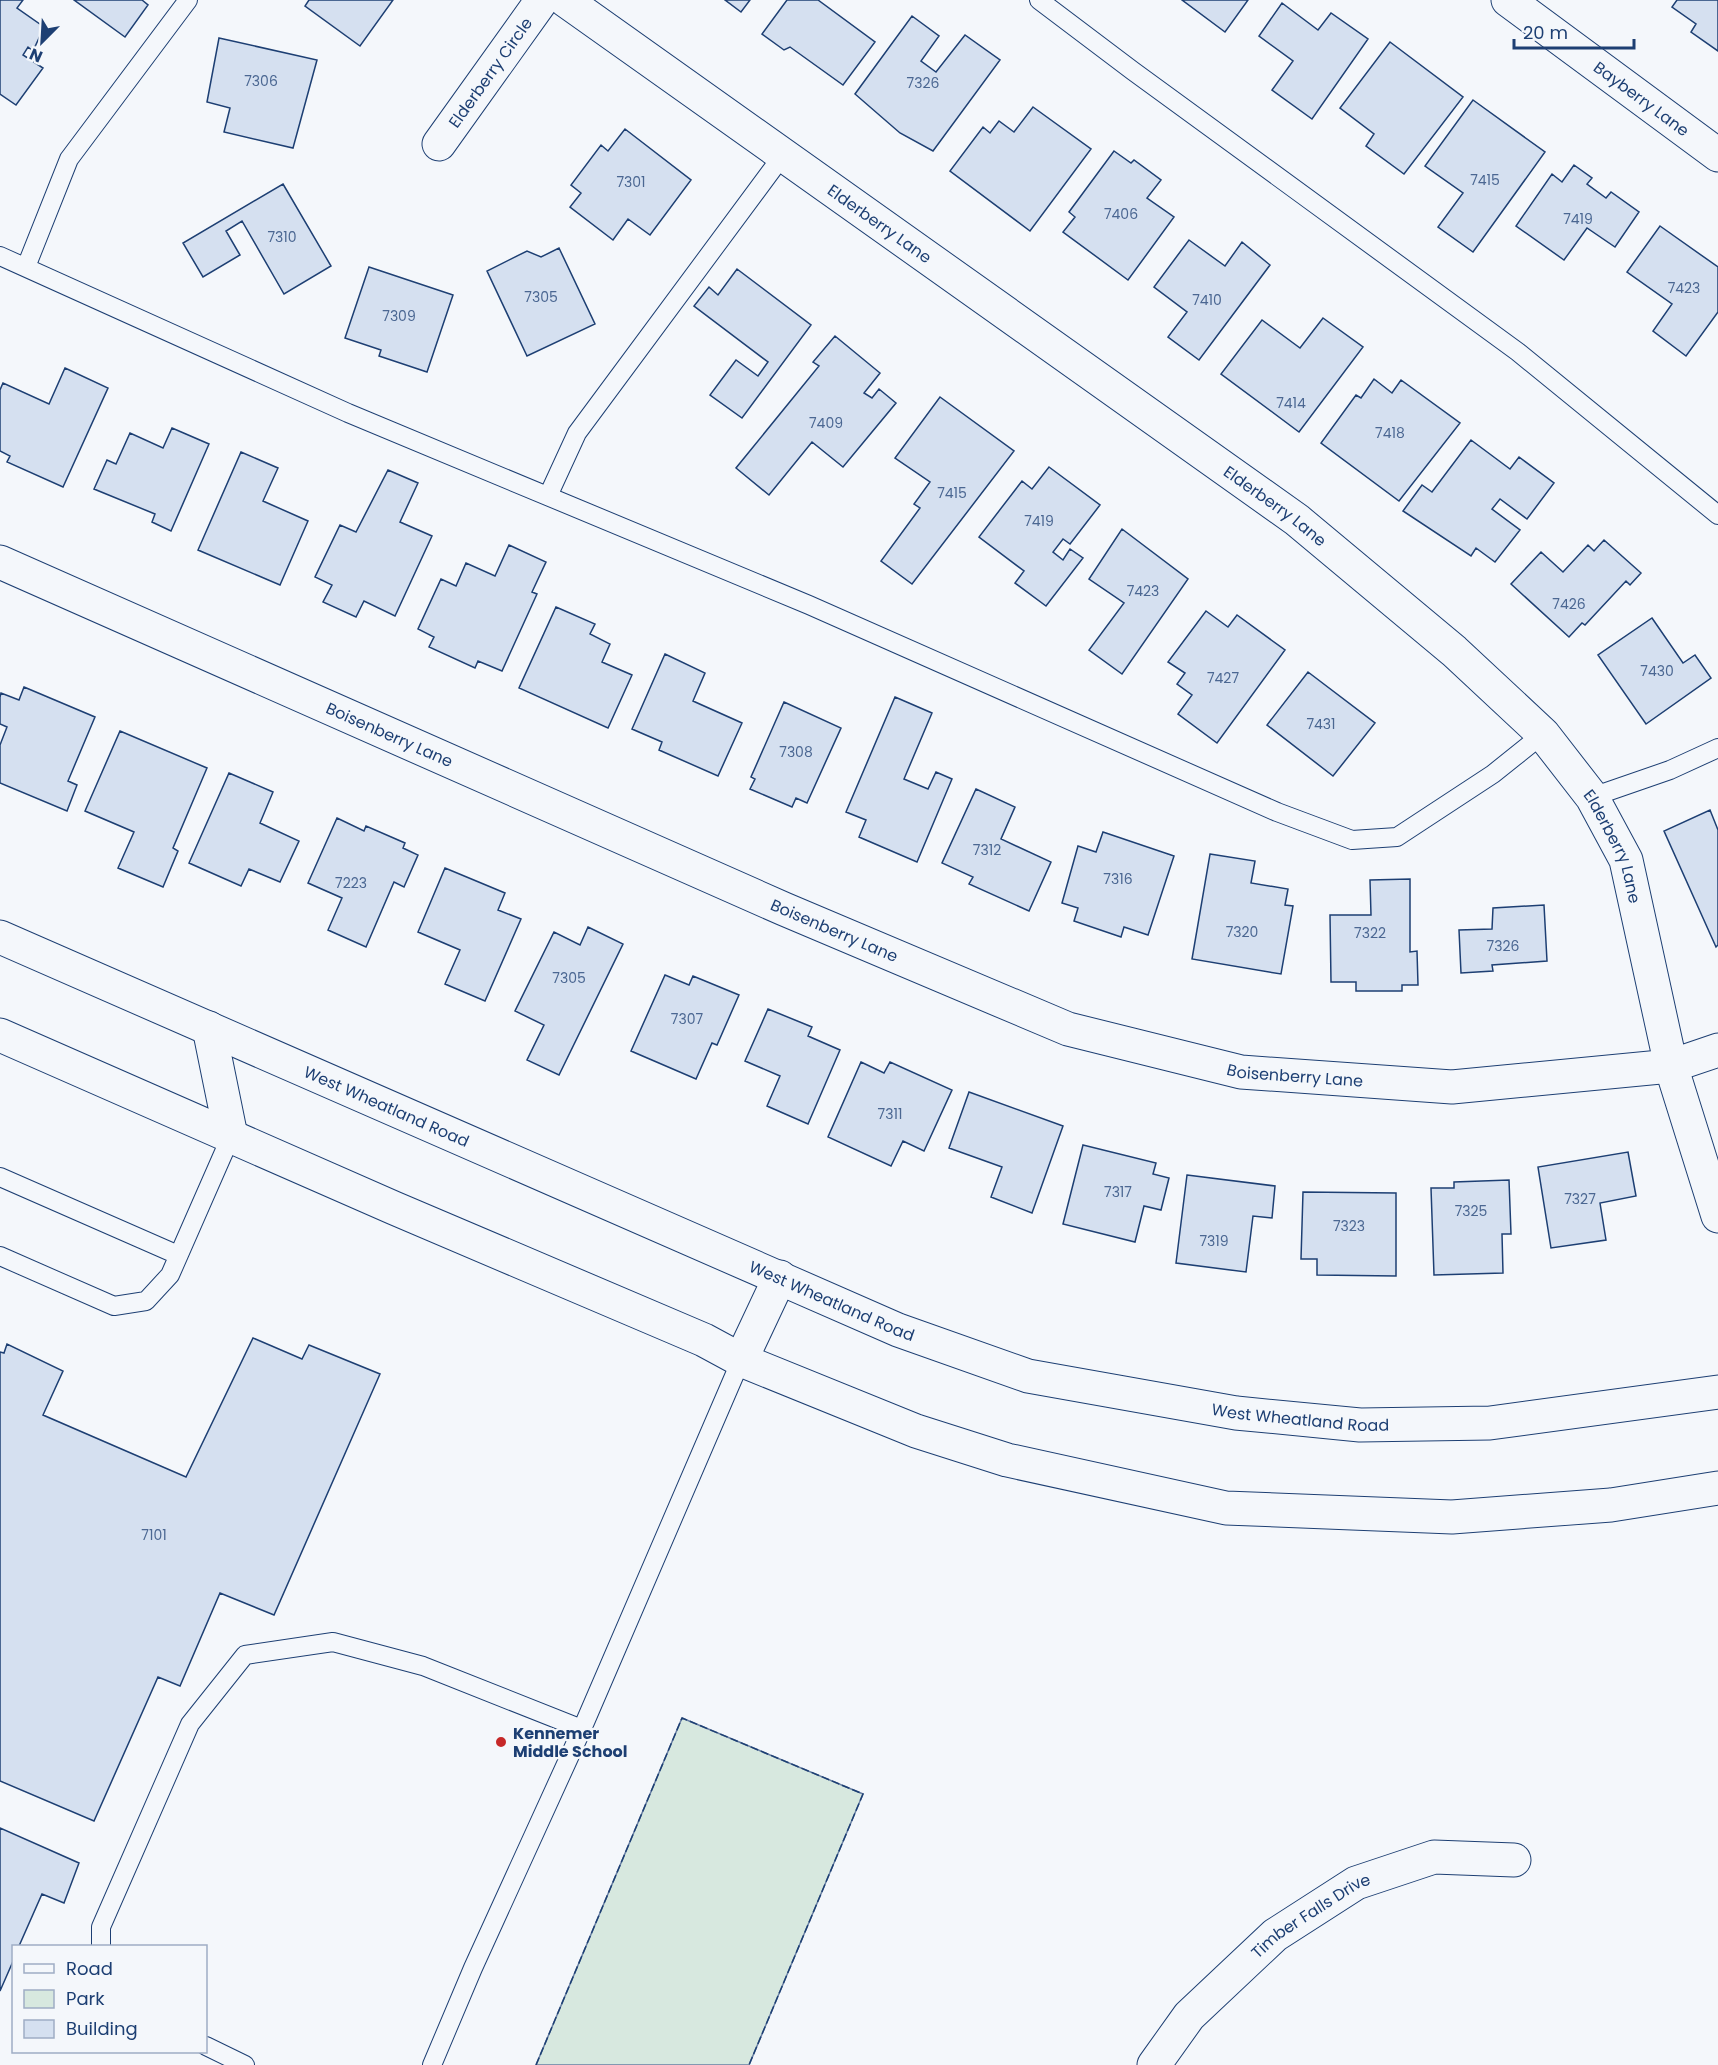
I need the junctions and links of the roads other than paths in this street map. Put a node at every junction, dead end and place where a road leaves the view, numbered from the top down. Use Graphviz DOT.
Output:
graph roads {
  1 [pos="188,0"];
  2 [pos="542,0"];
  3 [pos="565,0"];
  4 [pos="1039,0"];
  5 [pos="1509,0"];
  6 [pos="439,144"];
  7 [pos="783,155"];
  8 [pos="1718,155"];
  9 [pos="0,256"];
  10 [pos="26,267"];
  11 [pos="548,496"];
  12 [pos="1718,515"];
  13 [pos="0,562"];
  14 [pos="1543,734"];
  15 [pos="1718,748"];
  16 [pos="1592,796"];
  17 [pos="0,937"];
  18 [pos="209,1028"];
  19 [pos="0,1035"];
  20 [pos="1718,1050"];
  21 [pos="1671,1066"];
  22 [pos="231,1136"];
  23 [pos="0,1176"];
  24 [pos="1718,1216"];
  25 [pos="178,1255"];
  26 [pos="0,1256"];
  27 [pos="780,1277"];
  28 [pos="741,1360"];
  29 [pos="1718,1392"];
  30 [pos="1718,1488"];
  31 [pos="582,1729"];
  32 [pos="1514,1860"];
  33 [pos="101,1945"];
  34 [pos="207,2046"];
  35 [pos="245,2065"];
  36 [pos="432,2065"];
  37 [pos="1154,2065"];
  1 -- 10 [label="lane"];
  2 -- 6 [label="street, Elderberry Circle"];
  3 -- 7 [label="street, Elderberry Lane"];
  4 -- 12 [label="lane"];
  5 -- 8 [label="street, Bayberry Lane"];
  7 -- 11 [label="lane"];
  7 -- 14 [label="street, Elderberry Lane"];
  9 -- 10 [label="lane"];
  10 -- 11 [label="lane"];
  11 -- 14 [label="lane"];
  13 -- 21 [label="street, Boisenberry Lane"];
  14 -- 16 [label="street, Elderberry Lane"];
  15 -- 16 [label="lane"];
  16 -- 21 [label="street, Elderberry Lane"];
  17 -- 18 [label="street, West Wheatland Road"];
  18 -- 22 [label="street"];
  18 -- 27 [label="street, West Wheatland Road"];
  19 -- 22 [label="street"];
  20 -- 21 [label="street, Boisenberry Lane"];
  21 -- 24 [label="street, Elderberry Lane"];
  22 -- 25 [label="lane"];
  22 -- 28 [label="street"];
  23 -- 25 [label="lane"];
  25 -- 26 [label="lane"];
  27 -- 28 [label="street"];
  27 -- 29 [label="street, West Wheatland Road"];
  28 -- 30 [label="street"];
  28 -- 31 [label="lane"];
  31 -- 33 [label="lane"];
  31 -- 36 [label="lane"];
  32 -- 37 [label="street, Timber Falls Drive"];
  34 -- 35 [label="lane"];
}
